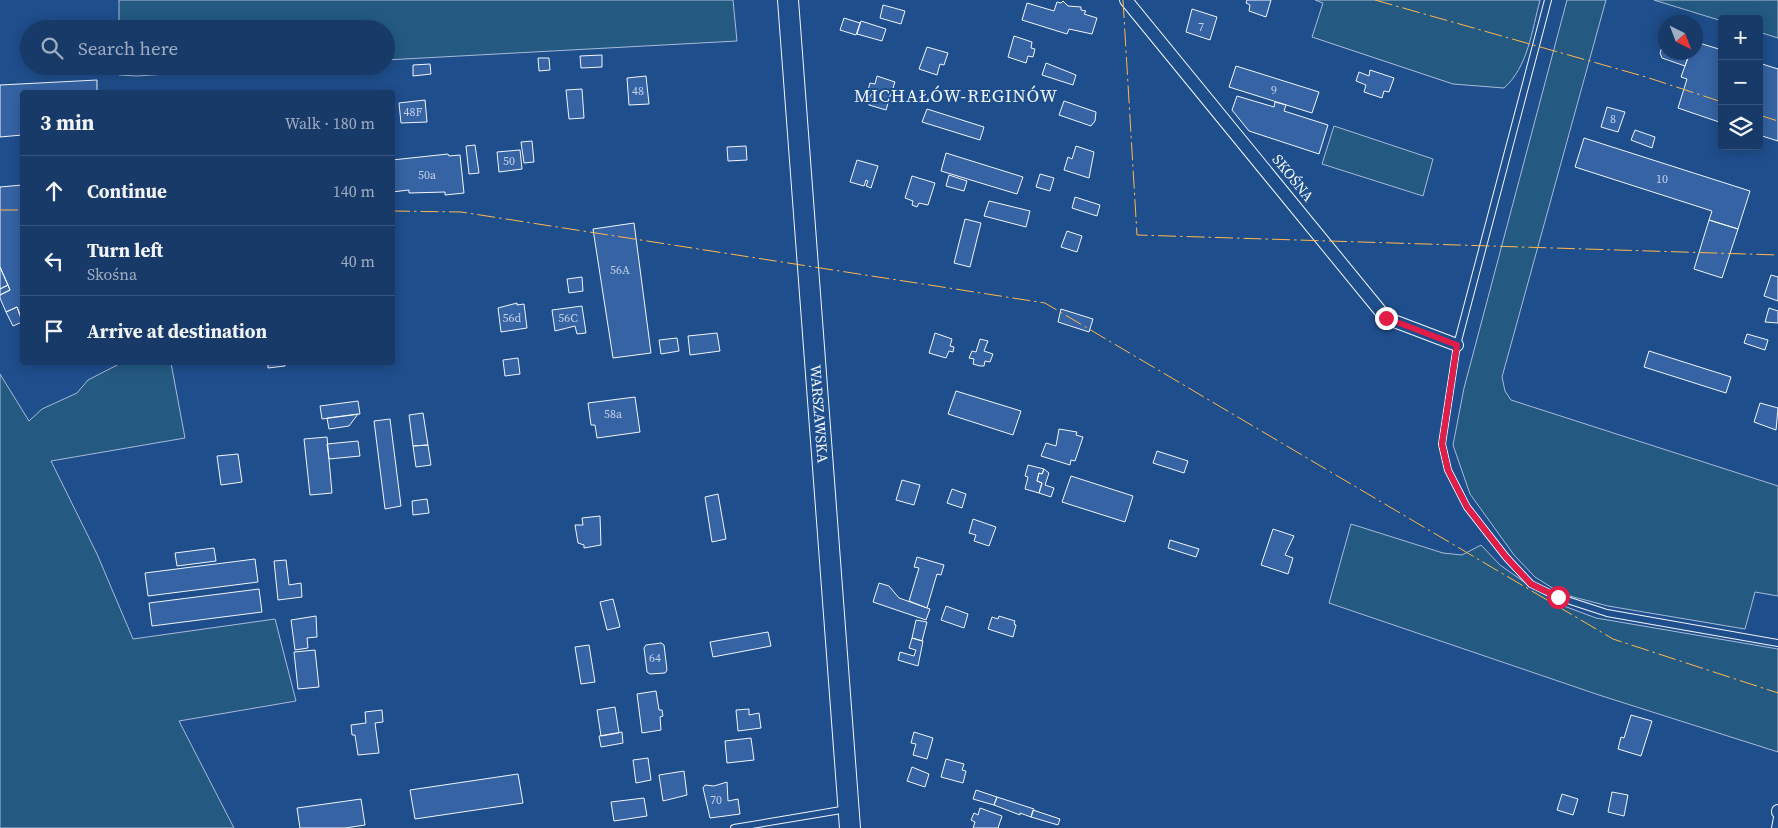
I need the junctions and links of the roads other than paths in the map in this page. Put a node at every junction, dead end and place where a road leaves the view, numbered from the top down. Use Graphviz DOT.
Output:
graph roads {
  1 [pos="788,0"];
  2 [pos="1126,0"];
  3 [pos="1548,0"];
  4 [pos="1457,345"];
  5 [pos="1778,643"];
  6 [pos="1778,811"];
  7 [pos="849,818"];
  8 [pos="734,828"];
  9 [pos="1775,828"];
  1 -- 7 [label="main road, WARSZAWSKA"];
  2 -- 4 [label="street, SKOŚNA"];
  3 -- 4 [label="lane"];
  4 -- 5 [label="lane"];
  6 -- 9 [label="lane"];
  7 -- 8 [label="lane"];
}
